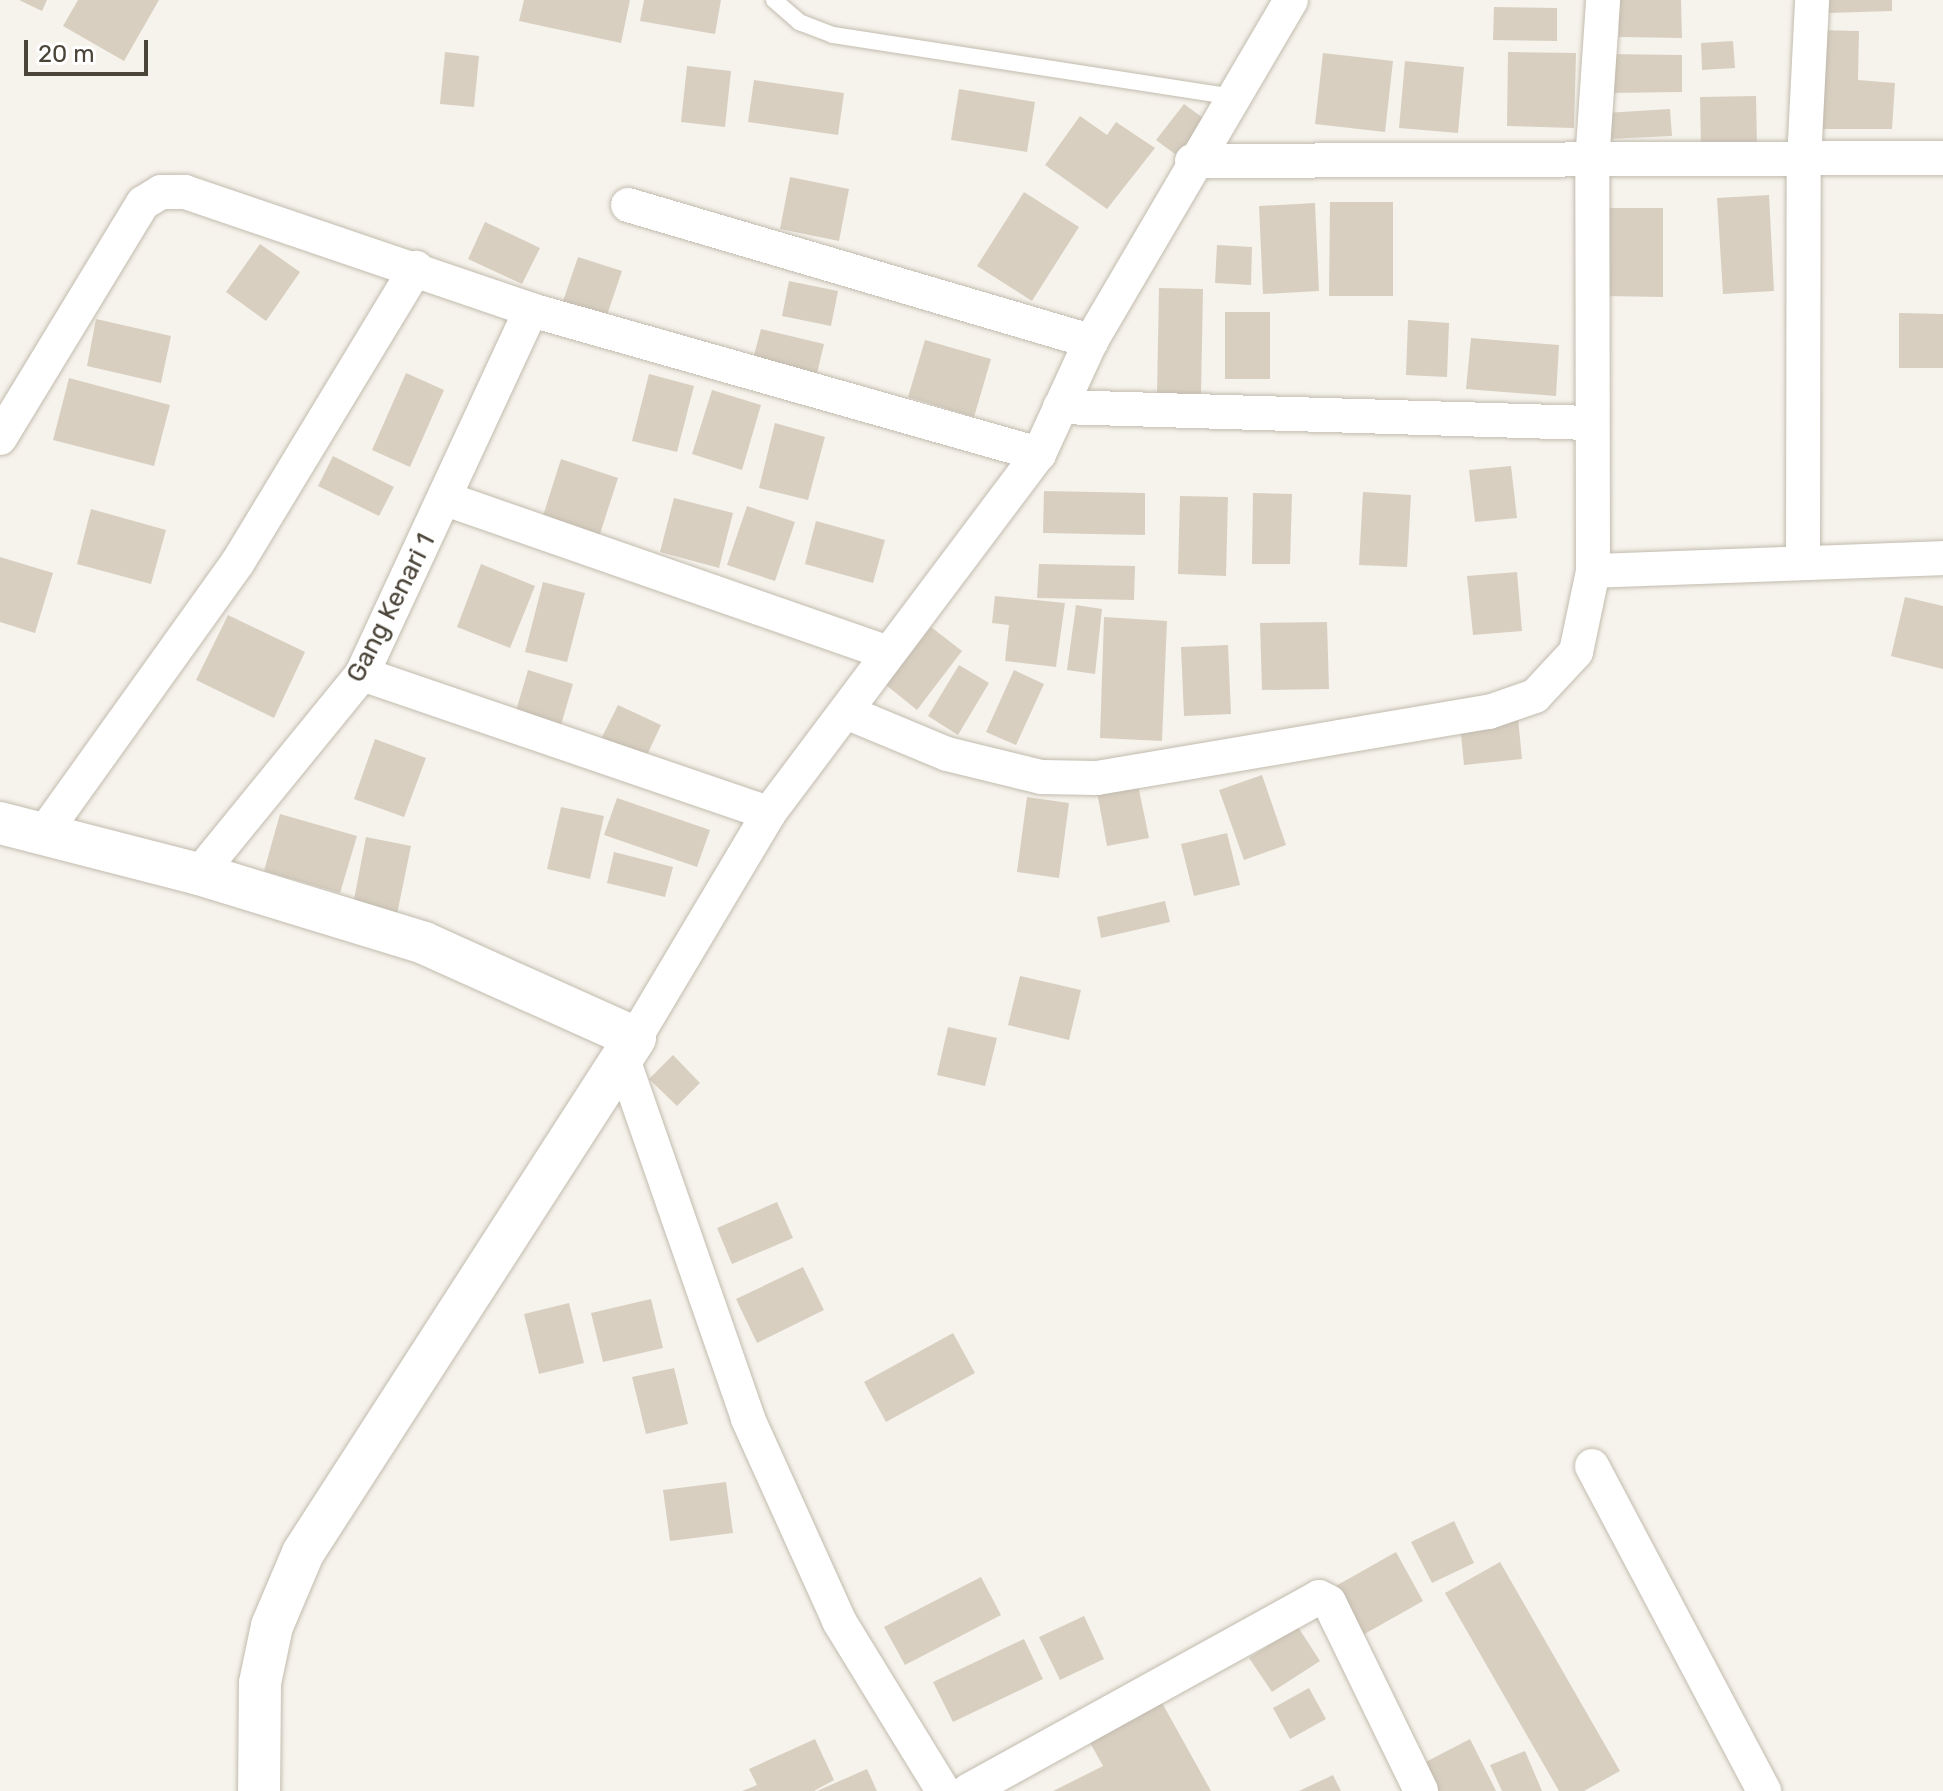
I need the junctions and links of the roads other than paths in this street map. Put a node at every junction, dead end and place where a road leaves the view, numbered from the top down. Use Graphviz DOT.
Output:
graph roads {
  1 [pos="774,0"];
  2 [pos="1291,0"];
  3 [pos="1603,0"];
  4 [pos="1812,0"];
  5 [pos="1233,97"];
  6 [pos="1943,158"];
  7 [pos="1804,160"];
  8 [pos="1192,161"];
  9 [pos="1592,163"];
  10 [pos="628,205"];
  11 [pos="416,268"];
  12 [pos="531,310"];
  13 [pos="1091,341"];
  14 [pos="1060,407"];
  15 [pos="1590,423"];
  16 [pos="0,438"];
  17 [pos="1039,454"];
  18 [pos="446,499"];
  19 [pos="1803,558"];
  20 [pos="1943,558"];
  21 [pos="1593,571"];
  22 [pos="886,652"];
  23 [pos="362,674"];
  24 [pos="846,712"];
  25 [pos="769,813"];
  26 [pos="0,823"];
  27 [pos="44,833"];
  28 [pos="199,874"];
  29 [pos="629,1050"];
  30 [pos="1592,1466"];
  31 [pos="259,1791"];
  32 [pos="943,1791"];
  33 [pos="968,1791"];
  34 [pos="1421,1791"];
  35 [pos="1764,1791"];
  1 -- 5 [label="lane"];
  2 -- 5 [label="street"];
  3 -- 9 [label="street"];
  4 -- 7 [label="street"];
  5 -- 8 [label="street"];
  6 -- 7 [label="street"];
  7 -- 9 [label="street"];
  7 -- 19 [label="street"];
  8 -- 9 [label="street"];
  8 -- 13 [label="street"];
  9 -- 15 [label="street"];
  10 -- 13 [label="street"];
  11 -- 12 [label="street"];
  11 -- 16 [label="street"];
  11 -- 27 [label="street"];
  12 -- 17 [label="street"];
  12 -- 18 [label="street, Gang Kenari 1"];
  13 -- 14 [label="street"];
  14 -- 15 [label="street"];
  14 -- 17 [label="street"];
  15 -- 21 [label="street"];
  17 -- 22 [label="street"];
  18 -- 22 [label="street"];
  18 -- 23 [label="street, Gang Kenari 1"];
  19 -- 20 [label="street"];
  19 -- 21 [label="street"];
  21 -- 24 [label="street"];
  22 -- 24 [label="street"];
  23 -- 25 [label="street"];
  23 -- 28 [label="street, Gang Kenari 1"];
  24 -- 25 [label="street"];
  25 -- 29 [label="street"];
  26 -- 27 [label="street"];
  27 -- 28 [label="street"];
  28 -- 29 [label="street"];
  29 -- 31 [label="street"];
  29 -- 32 [label="street"];
  30 -- 35 [label="street"];
  33 -- 34 [label="street"];
}
